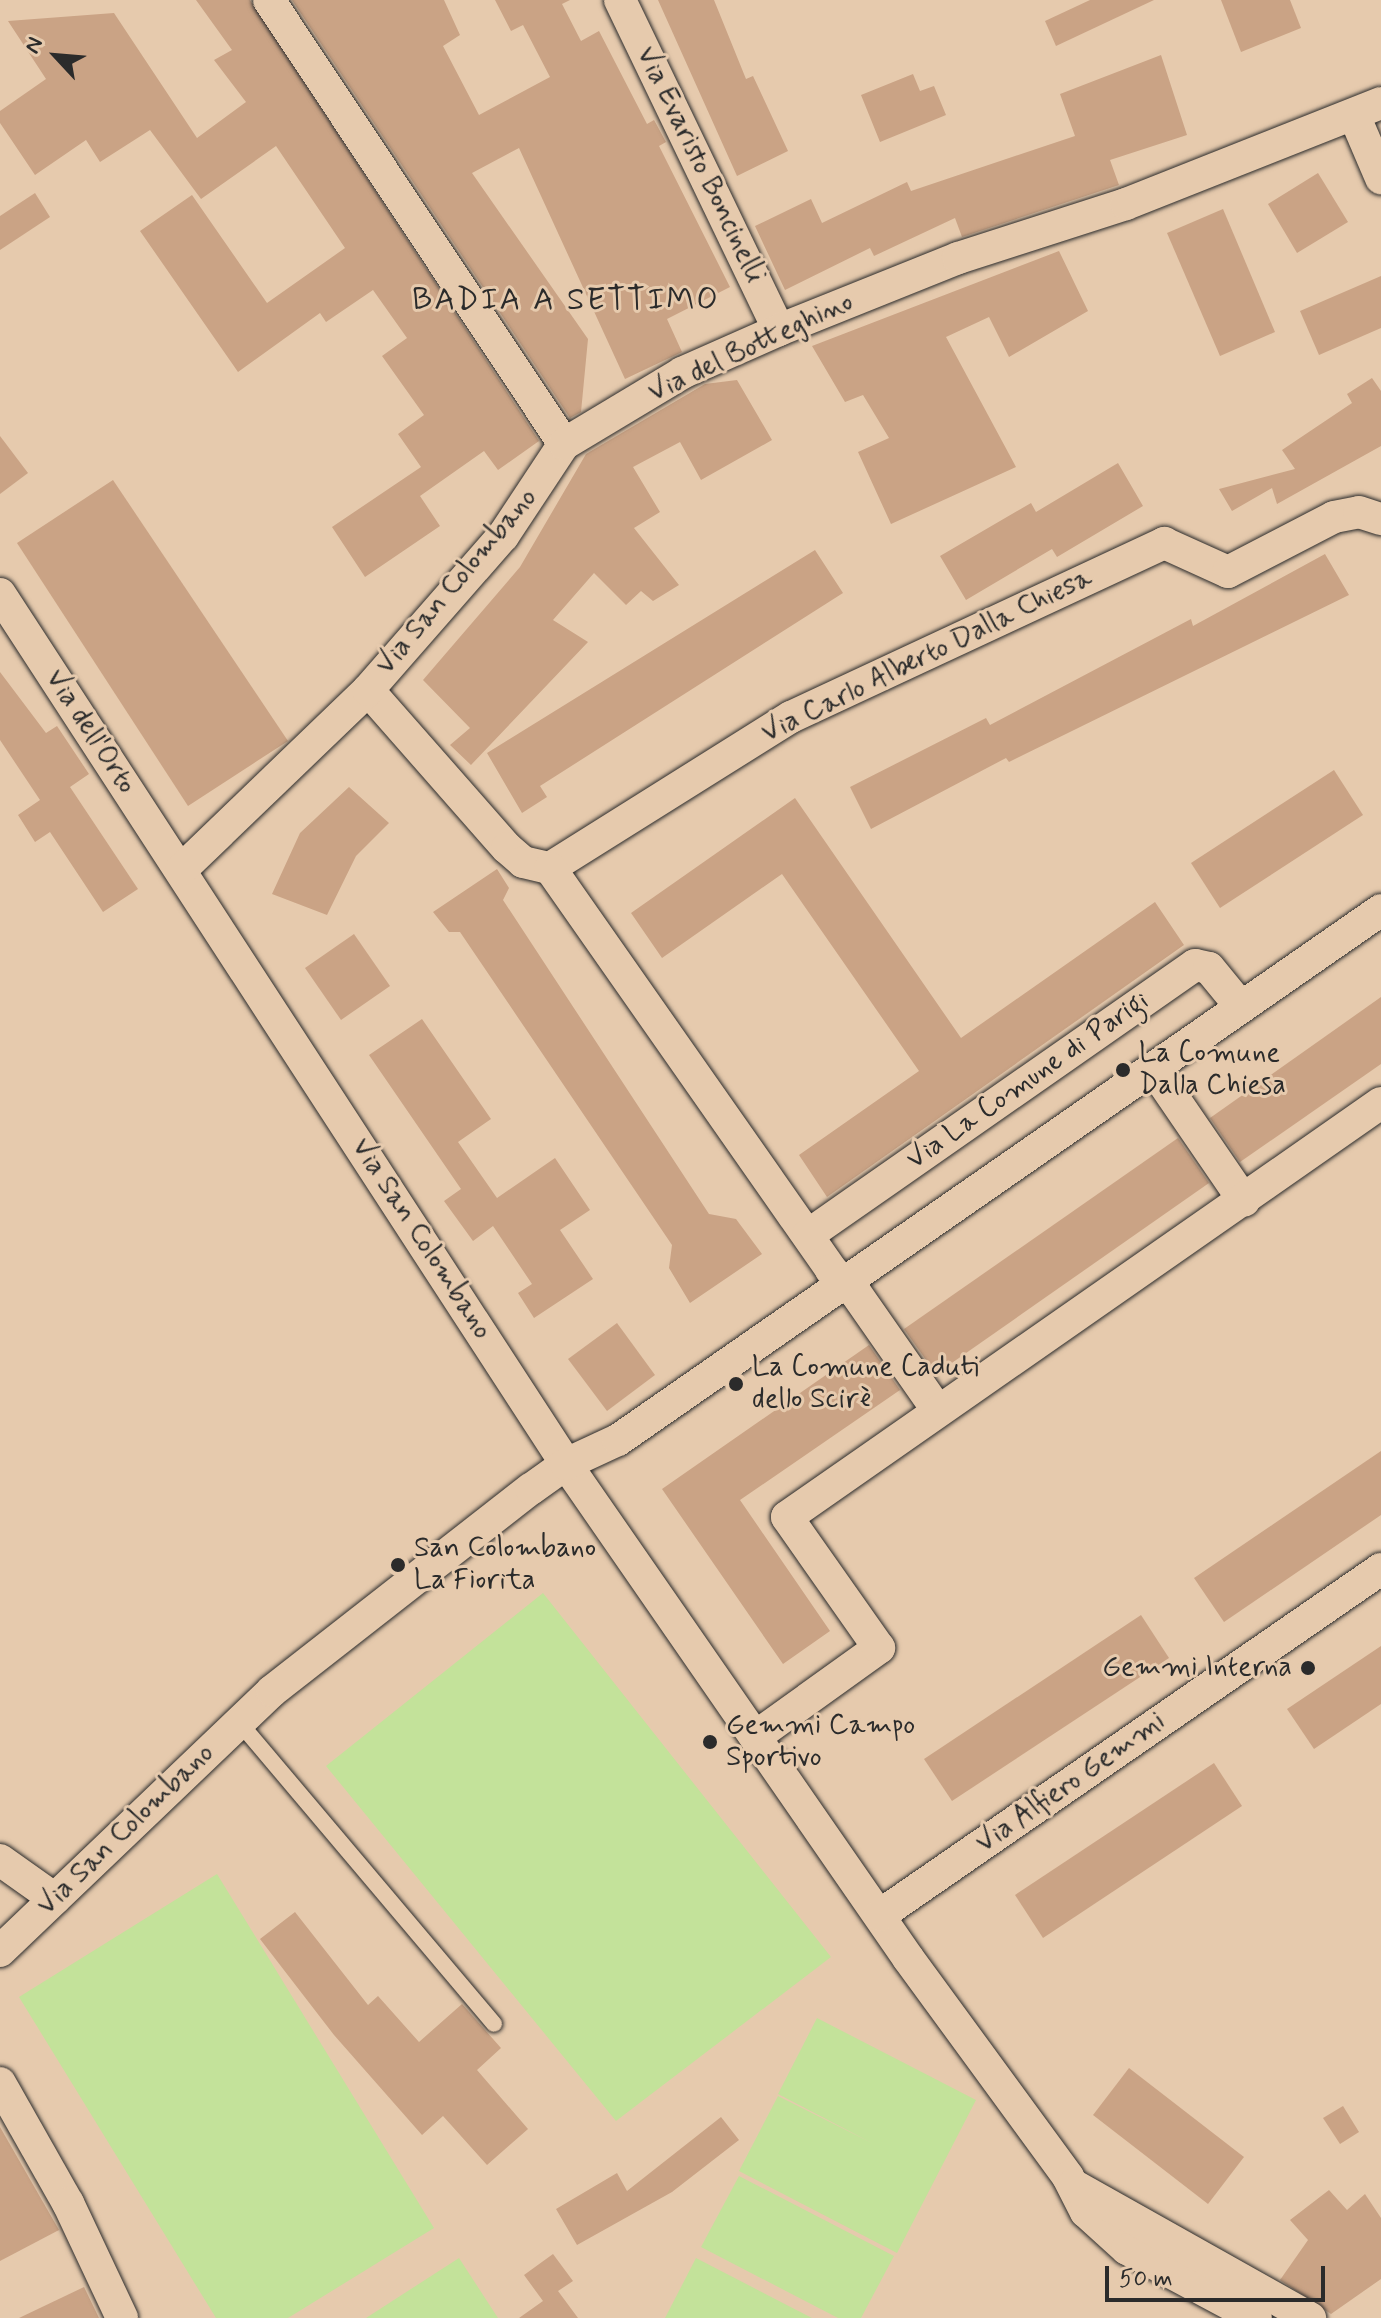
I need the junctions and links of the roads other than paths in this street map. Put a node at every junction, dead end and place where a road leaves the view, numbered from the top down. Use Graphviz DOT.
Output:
graph roads {
  1 [pos="269,0"];
  2 [pos="620,0"];
  3 [pos="1368,109"];
  4 [pos="1381,178"];
  5 [pos="779,330"];
  6 [pos="564,444"];
  7 [pos="1381,519"];
  8 [pos="0,594"];
  9 [pos="368,690"];
  10 [pos="550,868"];
  11 [pos="181,870"];
  12 [pos="1381,910"];
  13 [pos="1241,1007"];
  14 [pos="1153,1068"];
  15 [pos="1381,1103"];
  16 [pos="1244,1201"];
  17 [pos="808,1235"];
  18 [pos="843,1281"];
  19 [pos="938,1411"];
  20 [pos="566,1464"];
  21 [pos="1381,1569"];
  22 [pos="239,1722"];
  23 [pos="755,1737"];
  24 [pos="0,1860"];
  25 [pos="55,1899"];
  26 [pos="880,1915"];
  27 [pos="0,1951"];
  28 [pos="494,2024"];
  29 [pos="0,2083"];
  30 [pos="1073,2185"];
  31 [pos="122,2318"];
  32 [pos="1256,2318"];
  33 [pos="1310,2318"];
  1 -- 6 [label="street"];
  2 -- 5 [label="street, Via Evaristo Boncinelli"];
  3 -- 4 [label="street, Via del Botteghino"];
  3 -- 5 [label="street, Via del Botteghino"];
  5 -- 6 [label="street, Via del Botteghino"];
  6 -- 9 [label="street, Via San Colombano"];
  7 -- 10 [label="street, Via Carlo Alberto Dalla Chiesa"];
  8 -- 11 [label="street, Via dell'Orto"];
  9 -- 10 [label="street"];
  9 -- 11 [label="street, Via San Colombano"];
  10 -- 17 [label="street"];
  11 -- 20 [label="street, Via San Colombano"];
  12 -- 13 [label="street"];
  13 -- 14 [label="street"];
  13 -- 17 [label="street, Via La Comune di Parigi"];
  14 -- 16 [label="street"];
  14 -- 18 [label="street"];
  15 -- 16 [label="street"];
  16 -- 19 [label="street"];
  17 -- 18 [label="street"];
  18 -- 19 [label="street"];
  18 -- 20 [label="street"];
  19 -- 23 [label="street"];
  20 -- 22 [label="street, Via San Colombano"];
  20 -- 23 [label="street"];
  21 -- 26 [label="street, Via Alfiero Gemmi"];
  22 -- 25 [label="street, Via San Colombano"];
  22 -- 28 [label="lane"];
  23 -- 26 [label="street"];
  24 -- 25 [label="street"];
  25 -- 27 [label="street, Via San Colombano"];
  26 -- 30 [label="street"];
  29 -- 31 [label="street"];
  30 -- 32 [label="street"];
  30 -- 33 [label="street"];
}
